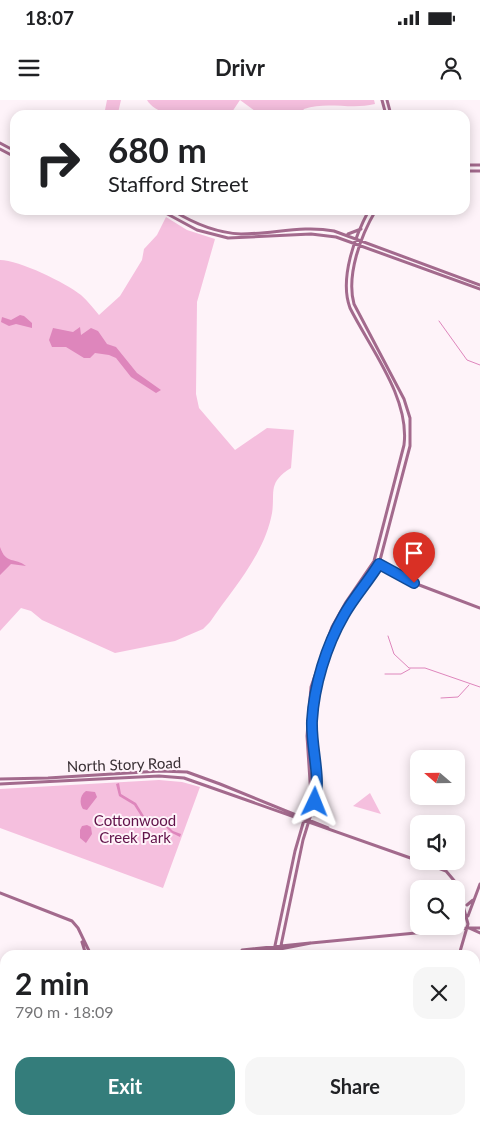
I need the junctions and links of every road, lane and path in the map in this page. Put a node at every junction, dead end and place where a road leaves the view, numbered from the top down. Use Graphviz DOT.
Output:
graph roads {
  1 [pos="169,215"];
  2 [pos="181,215"];
  3 [pos="367,215"];
  4 [pos="374,215"];
  5 [pos="302,228"];
  6 [pos="361,229"];
  7 [pos="303,234"];
  8 [pos="345,234"];
  9 [pos="345,240"];
  10 [pos="357,241"];
  11 [pos="362,243"];
  12 [pos="393,255"];
  13 [pos="352,256"];
  14 [pos="480,285"];
  15 [pos="480,289"];
  16 [pos="374,561"];
  17 [pos="379,564"];
  18 [pos="480,608"];
  19 [pos="139,772"];
  20 [pos="139,777"];
  21 [pos="0,779"];
  22 [pos="0,784"];
  23 [pos="304,819"];
  24 [pos="309,821"];
  25 [pos="410,858"];
  26 [pos="443,870"];
  27 [pos="289,882"];
  28 [pos="294,883"];
  29 [pos="480,884"];
  30 [pos="0,894"];
  31 [pos="475,898"];
  32 [pos="474,902"];
  33 [pos="466,906"];
  34 [pos="468,917"];
  35 [pos="468,928"];
  36 [pos="480,928"];
  37 [pos="480,933"];
  38 [pos="82,939"];
  39 [pos="275,947"];
  40 [pos="281,947"];
  41 [pos="85,950"];
  42 [pos="88,950"];
  43 [pos="248,950"];
  44 [pos="274,950"];
  45 [pos="280,950"];
  46 [pos="461,950"];
  1 -- 7 [label="main road"];
  2 -- 5 [label="main road"];
  3 -- 6 [label="main road"];
  4 -- 11 [label="main road"];
  5 -- 7 [label="main road"];
  5 -- 8 [label="main road"];
  6 -- 8 [label="main road"];
  6 -- 10 [label="main road"];
  7 -- 9 [label="main road"];
  8 -- 10 [label="main road"];
  9 -- 10 [label="main road"];
  9 -- 13 [label="main road"];
  10 -- 11 [label="main road"];
  10 -- 13 [label="main road"];
  11 -- 12 [label="main road"];
  11 -- 17 [label="main road"];
  12 -- 14 [label="main road"];
  12 -- 15 [label="main road"];
  13 -- 16 [label="main road"];
  16 -- 17 [label="main road"];
  16 -- 23 [label="main road"];
  17 -- 18 [label="main road"];
  17 -- 24 [label="main road"];
  19 -- 20 [label="main road"];
  19 -- 21 [label="main road, North Story Road"];
  19 -- 23 [label="main road, North Story Road"];
  20 -- 22 [label="main road, North Story Road"];
  20 -- 23 [label="main road, North Story Road"];
  23 -- 24 [label="main road, North Story Road"];
  23 -- 27 [label="main road"];
  24 -- 25 [label="main road, North Story Road"];
  24 -- 28 [label="main road"];
  26 -- 33 [label="main road, North Story Road"];
  27 -- 28 [label="main road"];
  27 -- 39 [label="main road"];
  28 -- 40 [label="main road"];
  29 -- 31 [label="main road"];
  30 -- 38 [label="main road"];
  31 -- 32 [label="main road"];
  31 -- 33 [label="main road"];
  32 -- 33 [label="main road"];
  32 -- 34 [label="main road"];
  33 -- 34 [label="main road, North Story Road"];
  34 -- 35 [label="main road, North Story Road"];
  35 -- 36 [label="main road"];
  35 -- 37 [label="main road"];
  35 -- 40 [label="main road"];
  35 -- 46 [label="main road, North Story Road"];
  38 -- 41 [label="main road"];
  38 -- 42 [label="main road"];
  39 -- 40 [label="main road"];
  39 -- 43 [label="main road"];
  39 -- 44 [label="main road"];
  40 -- 45 [label="main road"];
}
